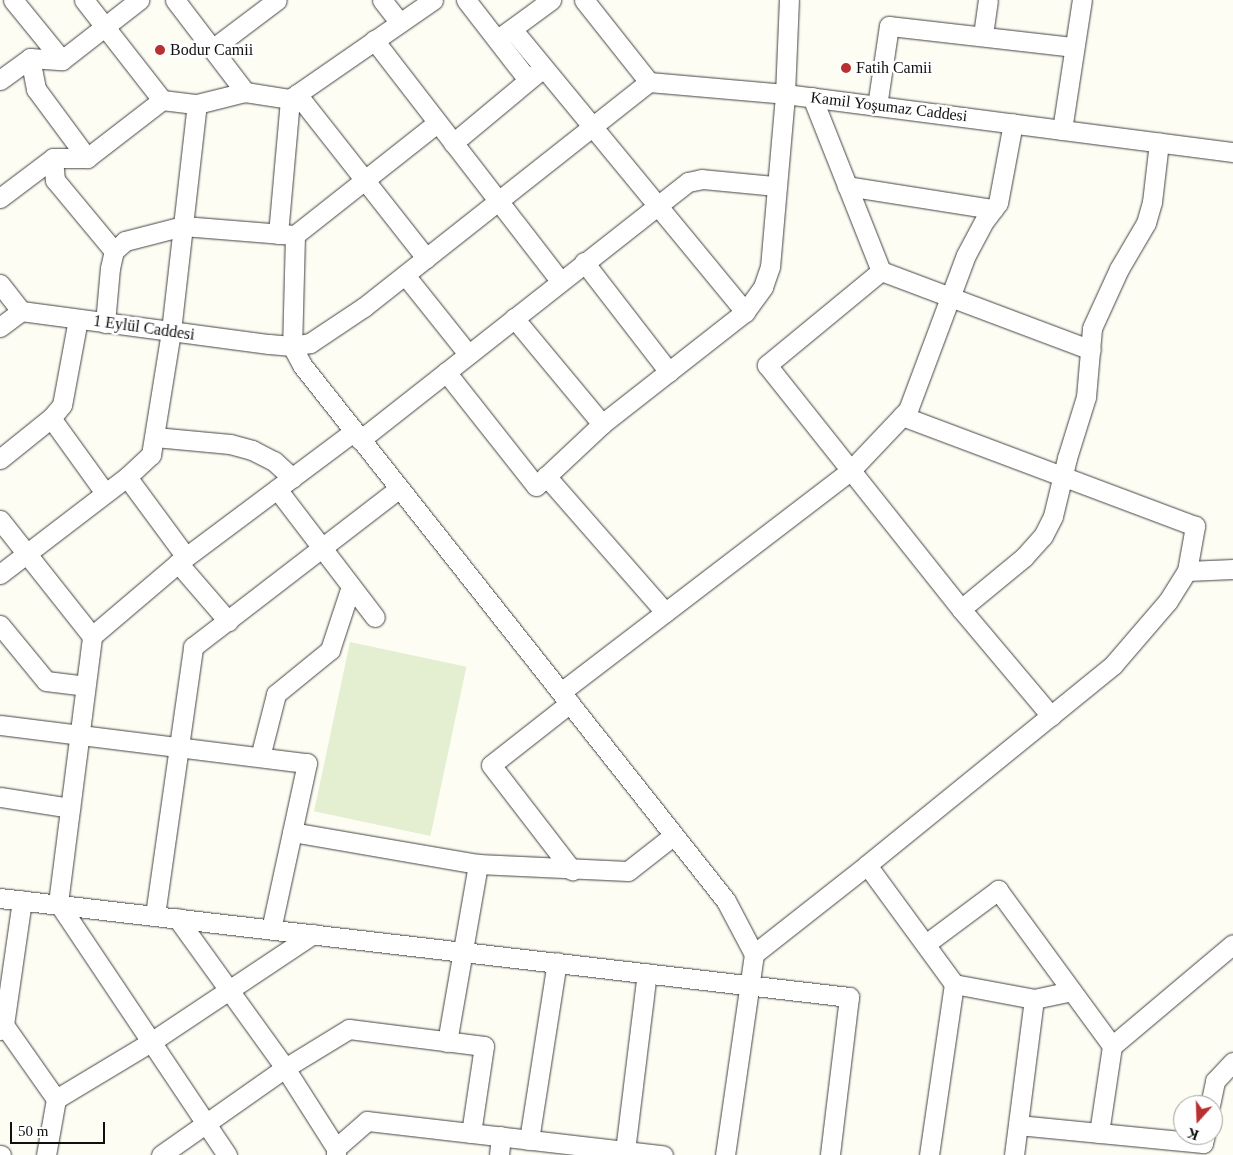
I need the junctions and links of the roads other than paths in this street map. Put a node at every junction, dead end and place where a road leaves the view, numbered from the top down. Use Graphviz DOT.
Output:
graph roads {
  1 [pos="13,0"];
  2 [pos="84,0"];
  3 [pos="139,0"];
  4 [pos="175,0"];
  5 [pos="277,0"];
  6 [pos="382,0"];
  7 [pos="433,0"];
  8 [pos="466,0"];
  9 [pos="551,0"];
  10 [pos="584,0"];
  11 [pos="789,0"];
  12 [pos="988,0"];
  13 [pos="1082,0"];
  14 [pos="400,24"];
  15 [pos="105,26"];
  16 [pos="504,34"];
  17 [pos="983,35"];
  18 [pos="374,40"];
  19 [pos="1074,47"];
  20 [pos="212,49"];
  21 [pos="30,58"];
  22 [pos="62,60"];
  23 [pos="543,68"];
  24 [pos="0,80"];
  25 [pos="528,80"];
  26 [pos="649,82"];
  27 [pos="245,92"];
  28 [pos="785,94"];
  29 [pos="294,97"];
  30 [pos="812,97"];
  31 [pos="162,100"];
  32 [pos="197,104"];
  33 [pos="877,106"];
  34 [pos="437,123"];
  35 [pos="1013,123"];
  36 [pos="592,127"];
  37 [pos="1062,130"];
  38 [pos="1159,142"];
  39 [pos="453,143"];
  40 [pos="1233,152"];
  41 [pos="53,158"];
  42 [pos="87,158"];
  43 [pos="364,179"];
  44 [pos="775,186"];
  45 [pos="847,186"];
  46 [pos="0,198"];
  47 [pos="498,201"];
  48 [pos="657,205"];
  49 [pos="993,209"];
  50 [pos="183,226"];
  51 [pos="286,235"];
  52 [pos="114,251"];
  53 [pos="426,258"];
  54 [pos="584,262"];
  55 [pos="881,270"];
  56 [pos="405,275"];
  57 [pos="560,281"];
  58 [pos="0,284"];
  59 [pos="952,297"];
  60 [pos="21,311"];
  61 [pos="745,312"];
  62 [pos="514,318"];
  63 [pos="78,319"];
  64 [pos="106,322"];
  65 [pos="0,327"];
  66 [pos="171,331"];
  67 [pos="292,346"];
  68 [pos="1091,350"];
  69 [pos="468,354"];
  70 [pos="446,372"];
  71 [pos="669,372"];
  72 [pos="902,416"];
  73 [pos="51,418"];
  74 [pos="602,424"];
  75 [pos="357,436"];
  76 [pos="155,437"];
  77 [pos="0,459"];
  78 [pos="851,470"];
  79 [pos="546,476"];
  80 [pos="127,477"];
  81 [pos="292,478"];
  82 [pos="1062,478"];
  83 [pos="277,489"];
  84 [pos="398,489"];
  85 [pos="105,493"];
  86 [pos="0,520"];
  87 [pos="322,547"];
  88 [pos="27,554"];
  89 [pos="182,560"];
  90 [pos="1233,569"];
  91 [pos="1187,571"];
  92 [pos="0,574"];
  93 [pos="351,586"];
  94 [pos="960,609"];
  95 [pos="665,612"];
  96 [pos="375,618"];
  97 [pos="228,620"];
  98 [pos="0,625"];
  99 [pos="92,636"];
  100 [pos="85,686"];
  101 [pos="565,698"];
  102 [pos="1050,716"];
  103 [pos="0,725"];
  104 [pos="79,734"];
  105 [pos="178,746"];
  106 [pos="260,757"];
  107 [pos="0,797"];
  108 [pos="70,808"];
  109 [pos="292,832"];
  110 [pos="674,835"];
  111 [pos="478,864"];
  112 [pos="867,865"];
  113 [pos="572,870"];
  114 [pos="0,898"];
  115 [pos="22,900"];
  116 [pos="58,903"];
  117 [pos="155,915"];
  118 [pos="177,918"];
  119 [pos="271,929"];
  120 [pos="313,934"];
  121 [pos="926,943"];
  122 [pos="1233,944"];
  123 [pos="463,951"];
  124 [pos="754,954"];
  125 [pos="557,962"];
  126 [pos="647,973"];
  127 [pos="954,984"];
  128 [pos="747,985"];
  129 [pos="229,989"];
  130 [pos="1071,990"];
  131 [pos="1034,999"];
  132 [pos="1,1027"];
  133 [pos="151,1042"];
  134 [pos="447,1042"];
  135 [pos="1112,1046"];
  136 [pos="1233,1062"];
  137 [pos="284,1068"];
  138 [pos="1212,1095"];
  139 [pos="56,1099"];
  140 [pos="205,1122"];
  141 [pos="1018,1125"];
  142 [pos="471,1133"];
  143 [pos="1099,1133"];
  144 [pos="501,1136"];
  145 [pos="528,1140"];
  146 [pos="1173,1140"];
  147 [pos="624,1151"];
  148 [pos="336,1152"];
  149 [pos="46,1155"];
  150 [pos="161,1155"];
  151 [pos="227,1155"];
  152 [pos="499,1155"];
  153 [pos="663,1155"];
  154 [pos="725,1155"];
  155 [pos="830,1155"];
  156 [pos="929,1155"];
  157 [pos="1014,1155"];
  1 -- 22 [label="street"];
  2 -- 15 [label="street"];
  3 -- 15 [label="street"];
  4 -- 20 [label="street"];
  5 -- 20 [label="street"];
  6 -- 14 [label="street"];
  7 -- 14 [label="street"];
  8 -- 16 [label="street"];
  9 -- 16 [label="street"];
  10 -- 26 [label="street"];
  11 -- 28 [label="street"];
  12 -- 17 [label="street"];
  13 -- 19 [label="street"];
  14 -- 18 [label="street"];
  15 -- 22 [label="street"];
  15 -- 31 [label="street"];
  16 -- 23 [label="street"];
  16 -- 25 [label="street"];
  17 -- 19 [label="street"];
  17 -- 33 [label="street"];
  18 -- 29 [label="street"];
  18 -- 34 [label="street"];
  19 -- 37 [label="street"];
  20 -- 27 [label="street"];
  21 -- 22 [label="street"];
  21 -- 24 [label="street"];
  21 -- 42 [label="street"];
  23 -- 25 [label="street"];
  23 -- 36 [label="street"];
  25 -- 39 [label="street"];
  26 -- 28 [label="street, Kamil Yoşumaz Caddesi"];
  26 -- 36 [label="street"];
  27 -- 29 [label="street"];
  27 -- 32 [label="street"];
  28 -- 30 [label="street, Kamil Yoşumaz Caddesi"];
  28 -- 44 [label="street"];
  29 -- 43 [label="street"];
  29 -- 51 [label="street"];
  30 -- 33 [label="street, Kamil Yoşumaz Caddesi"];
  30 -- 45 [label="street"];
  31 -- 32 [label="street"];
  31 -- 42 [label="street"];
  32 -- 50 [label="street"];
  33 -- 35 [label="street, Kamil Yoşumaz Caddesi"];
  34 -- 39 [label="street"];
  34 -- 43 [label="street"];
  35 -- 37 [label="street, Kamil Yoşumaz Caddesi"];
  35 -- 49 [label="street"];
  36 -- 47 [label="street"];
  36 -- 48 [label="street"];
  37 -- 38 [label="street, Kamil Yoşumaz Caddesi"];
  38 -- 40 [label="street, Kamil Yoşumaz Caddesi"];
  38 -- 68 [label="street"];
  39 -- 47 [label="street"];
  41 -- 42 [label="street"];
  41 -- 46 [label="street"];
  41 -- 52 [label="street"];
  43 -- 51 [label="street"];
  43 -- 53 [label="street"];
  44 -- 48 [label="street"];
  44 -- 61 [label="street"];
  45 -- 49 [label="street"];
  45 -- 55 [label="street"];
  47 -- 53 [label="street"];
  47 -- 57 [label="street"];
  48 -- 54 [label="street"];
  48 -- 61 [label="street"];
  49 -- 59 [label="street"];
  50 -- 51 [label="street"];
  50 -- 52 [label="street"];
  50 -- 66 [label="street"];
  51 -- 67 [label="street"];
  52 -- 64 [label="street"];
  53 -- 56 [label="street"];
  54 -- 57 [label="street"];
  54 -- 71 [label="street"];
  55 -- 59 [label="street"];
  55 -- 78 [label="street"];
  56 -- 67 [label="street"];
  56 -- 69 [label="street"];
  57 -- 62 [label="street"];
  58 -- 60 [label="street"];
  59 -- 68 [label="street"];
  59 -- 72 [label="street"];
  60 -- 63 [label="street, 1 Eylül Caddesi"];
  60 -- 65 [label="street"];
  61 -- 71 [label="street"];
  62 -- 69 [label="street"];
  62 -- 74 [label="street"];
  63 -- 64 [label="street, 1 Eylül Caddesi"];
  63 -- 73 [label="street"];
  64 -- 66 [label="street, 1 Eylül Caddesi"];
  66 -- 67 [label="street, 1 Eylül Caddesi"];
  66 -- 76 [label="street"];
  67 -- 75 [label="street"];
  68 -- 82 [label="street"];
  69 -- 70 [label="street"];
  70 -- 75 [label="street"];
  70 -- 79 [label="street"];
  71 -- 74 [label="street"];
  72 -- 78 [label="street"];
  72 -- 82 [label="street"];
  73 -- 77 [label="street"];
  73 -- 85 [label="street"];
  74 -- 79 [label="street"];
  75 -- 81 [label="street"];
  75 -- 84 [label="street"];
  76 -- 80 [label="street"];
  76 -- 81 [label="street"];
  78 -- 94 [label="street"];
  78 -- 95 [label="street"];
  79 -- 95 [label="street"];
  80 -- 85 [label="street"];
  80 -- 89 [label="street"];
  81 -- 83 [label="street"];
  82 -- 91 [label="street"];
  82 -- 94 [label="street"];
  83 -- 87 [label="street"];
  83 -- 89 [label="street"];
  84 -- 87 [label="street"];
  84 -- 101 [label="street"];
  85 -- 88 [label="street"];
  86 -- 88 [label="street"];
  87 -- 93 [label="street"];
  87 -- 97 [label="street"];
  88 -- 92 [label="street"];
  88 -- 99 [label="street"];
  89 -- 97 [label="street"];
  89 -- 99 [label="street"];
  90 -- 91 [label="street"];
  91 -- 102 [label="street"];
  93 -- 96 [label="street"];
  93 -- 106 [label="street"];
  94 -- 102 [label="street"];
  95 -- 101 [label="street"];
  97 -- 105 [label="street"];
  98 -- 100 [label="street"];
  99 -- 100 [label="street"];
  100 -- 104 [label="street"];
  101 -- 110 [label="street"];
  101 -- 113 [label="street"];
  102 -- 112 [label="street"];
  103 -- 104 [label="street"];
  104 -- 105 [label="street"];
  104 -- 108 [label="street"];
  105 -- 106 [label="street"];
  105 -- 117 [label="street"];
  106 -- 109 [label="street"];
  107 -- 108 [label="street"];
  108 -- 116 [label="street"];
  109 -- 111 [label="street"];
  109 -- 119 [label="street"];
  110 -- 113 [label="street"];
  110 -- 124 [label="street"];
  111 -- 113 [label="street"];
  111 -- 123 [label="street"];
  112 -- 121 [label="street"];
  112 -- 124 [label="street"];
  114 -- 115 [label="street"];
  115 -- 116 [label="street"];
  115 -- 132 [label="street"];
  116 -- 117 [label="street"];
  116 -- 133 [label="street"];
  117 -- 118 [label="street"];
  118 -- 119 [label="street"];
  118 -- 129 [label="street"];
  119 -- 120 [label="street"];
  120 -- 123 [label="street"];
  120 -- 129 [label="street"];
  121 -- 127 [label="street"];
  121 -- 130 [label="street"];
  122 -- 135 [label="street"];
  123 -- 125 [label="street"];
  123 -- 134 [label="street"];
  124 -- 128 [label="street"];
  125 -- 126 [label="street"];
  125 -- 145 [label="street"];
  126 -- 128 [label="street"];
  126 -- 147 [label="street"];
  127 -- 131 [label="street"];
  127 -- 156 [label="street"];
  128 -- 154 [label="street"];
  128 -- 155 [label="street"];
  129 -- 133 [label="street"];
  129 -- 137 [label="street"];
  130 -- 131 [label="street"];
  130 -- 135 [label="street"];
  131 -- 141 [label="street"];
  132 -- 139 [label="street"];
  133 -- 139 [label="street"];
  133 -- 140 [label="street"];
  134 -- 137 [label="street"];
  134 -- 142 [label="street"];
  135 -- 143 [label="street"];
  136 -- 138 [label="street"];
  137 -- 140 [label="street"];
  137 -- 148 [label="street"];
  139 -- 149 [label="street"];
  140 -- 150 [label="street"];
  140 -- 151 [label="street"];
  141 -- 143 [label="street"];
  141 -- 157 [label="street"];
  142 -- 144 [label="street"];
  142 -- 148 [label="street"];
  143 -- 146 [label="street"];
  144 -- 145 [label="street"];
  144 -- 152 [label="street"];
  145 -- 147 [label="street"];
  147 -- 153 [label="street"];
}
